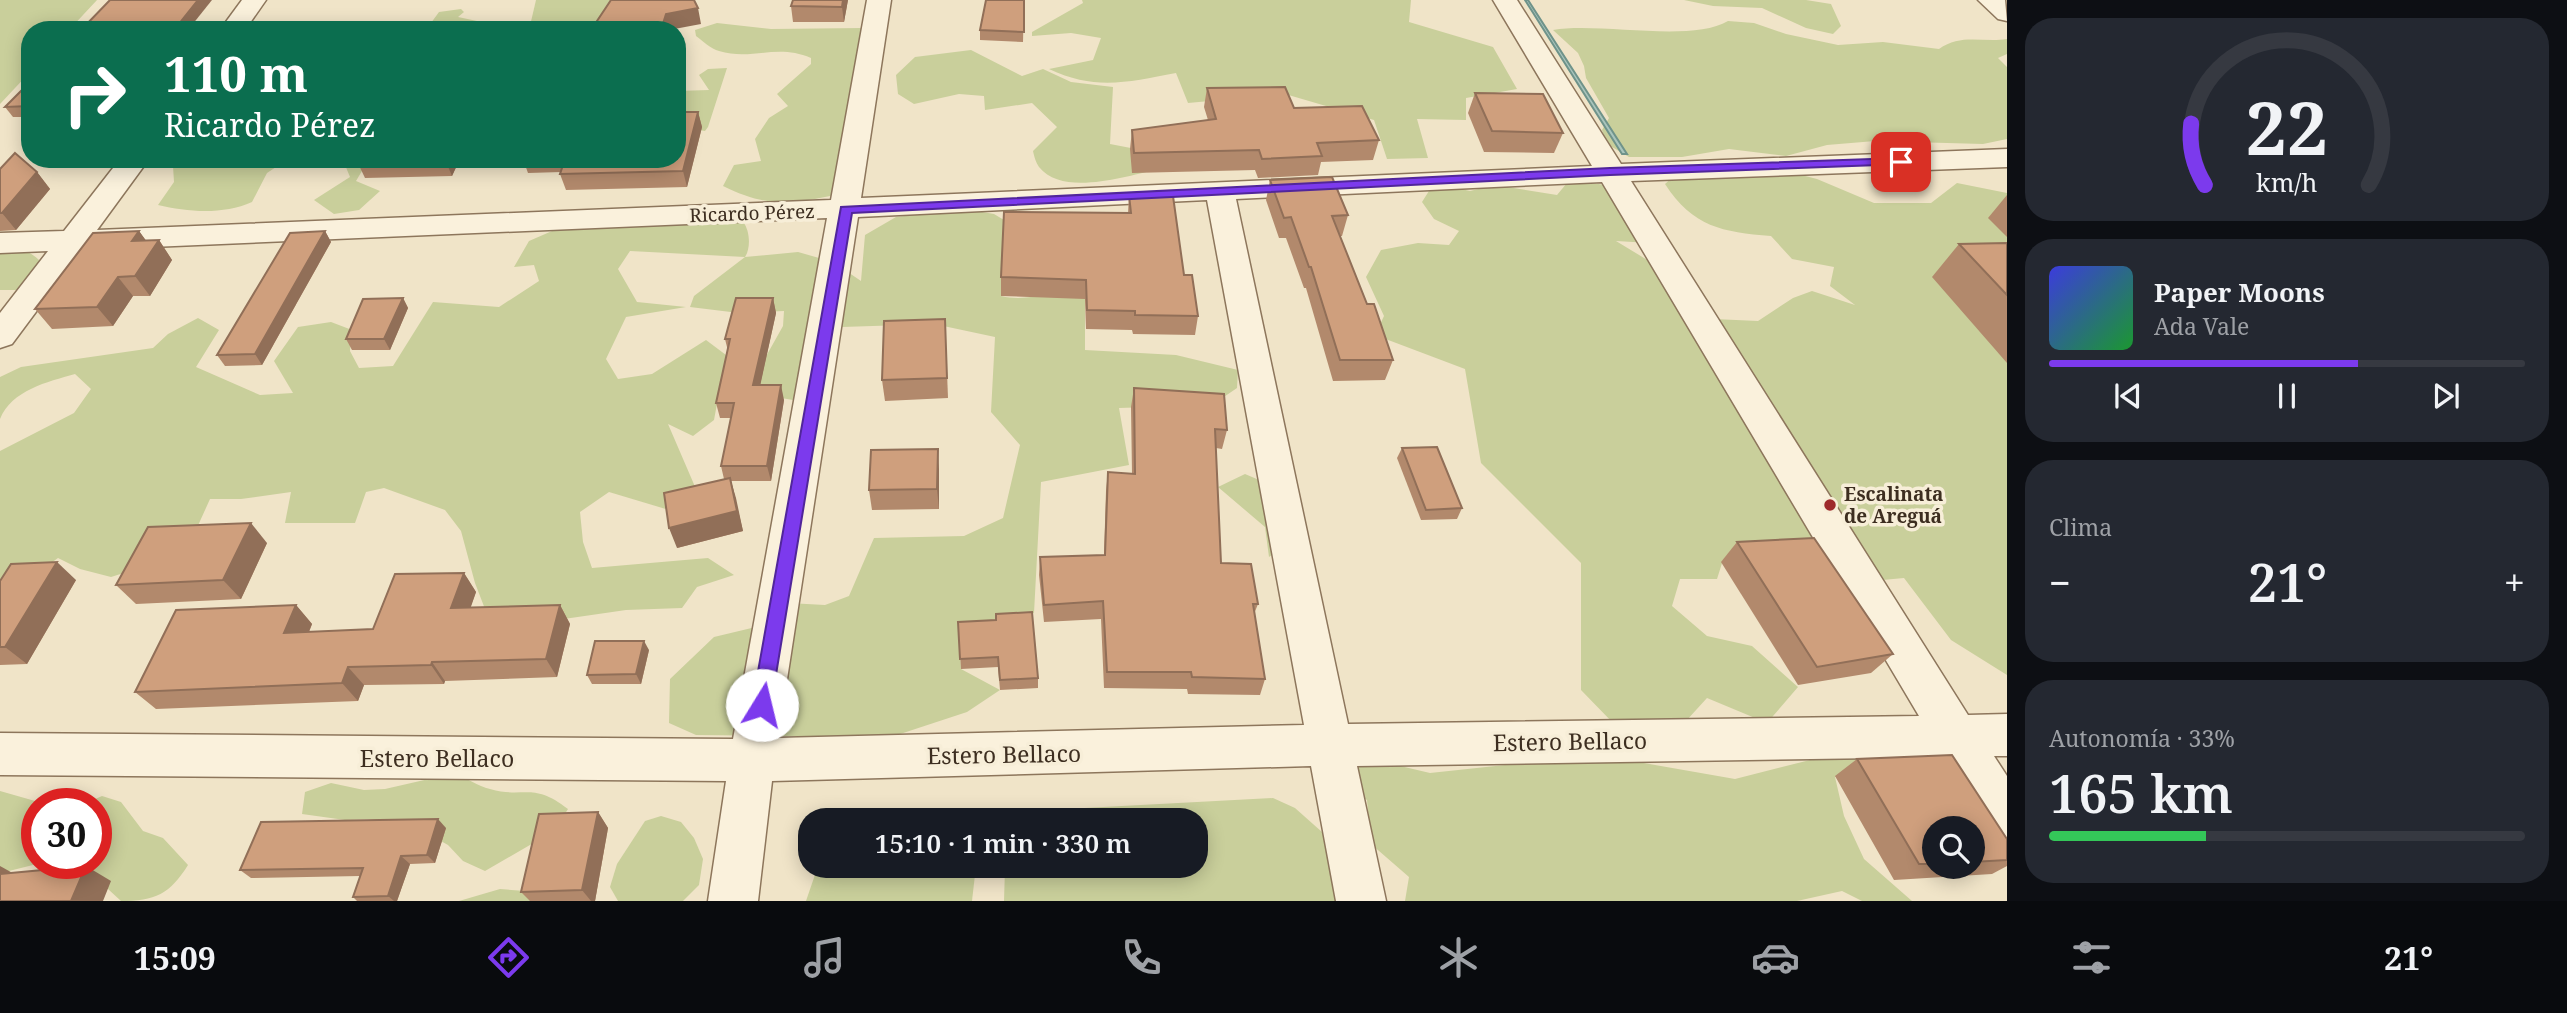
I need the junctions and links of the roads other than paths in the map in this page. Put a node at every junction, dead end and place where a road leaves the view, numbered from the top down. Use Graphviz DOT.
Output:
graph roads {
  1 [pos="254,0"];
  2 [pos="879,0"];
  3 [pos="1505,0"];
  4 [pos="1990,0"];
  5 [pos="2007,14"];
  6 [pos="239,21"];
  7 [pos="2007,158"];
  8 [pos="128,168"];
  9 [pos="1610,172"];
  10 [pos="1220,192"];
  11 [pos="846,209"];
  12 [pos="74,240"];
  13 [pos="0,243"];
  14 [pos="0,336"];
  15 [pos="1957,734"];
  16 [pos="2007,735"];
  17 [pos="1330,745"];
  18 [pos="0,754"];
  19 [pos="752,760"];
  20 [pos="2007,818"];
  21 [pos="733,901"];
  22 [pos="1361,901"];
  1 -- 6 [label="street"];
  2 -- 11 [label="street"];
  3 -- 9 [label="street"];
  4 -- 5 [label="street"];
  7 -- 9 [label="street, Ricardo Pérez"];
  8 -- 12 [label="street"];
  9 -- 10 [label="street, Ricardo Pérez"];
  9 -- 15 [label="street"];
  10 -- 11 [label="street, Ricardo Pérez"];
  10 -- 17 [label="street"];
  11 -- 12 [label="street, Ricardo Pérez"];
  11 -- 19 [label="street"];
  12 -- 13 [label="street, Ricardo Pérez"];
  12 -- 14 [label="street"];
  15 -- 16 [label="street, Estero Bellaco"];
  15 -- 17 [label="street, Estero Bellaco"];
  15 -- 20 [label="street"];
  17 -- 19 [label="street, Estero Bellaco"];
  17 -- 22 [label="street"];
  18 -- 19 [label="street, Estero Bellaco"];
  19 -- 21 [label="street"];
}
